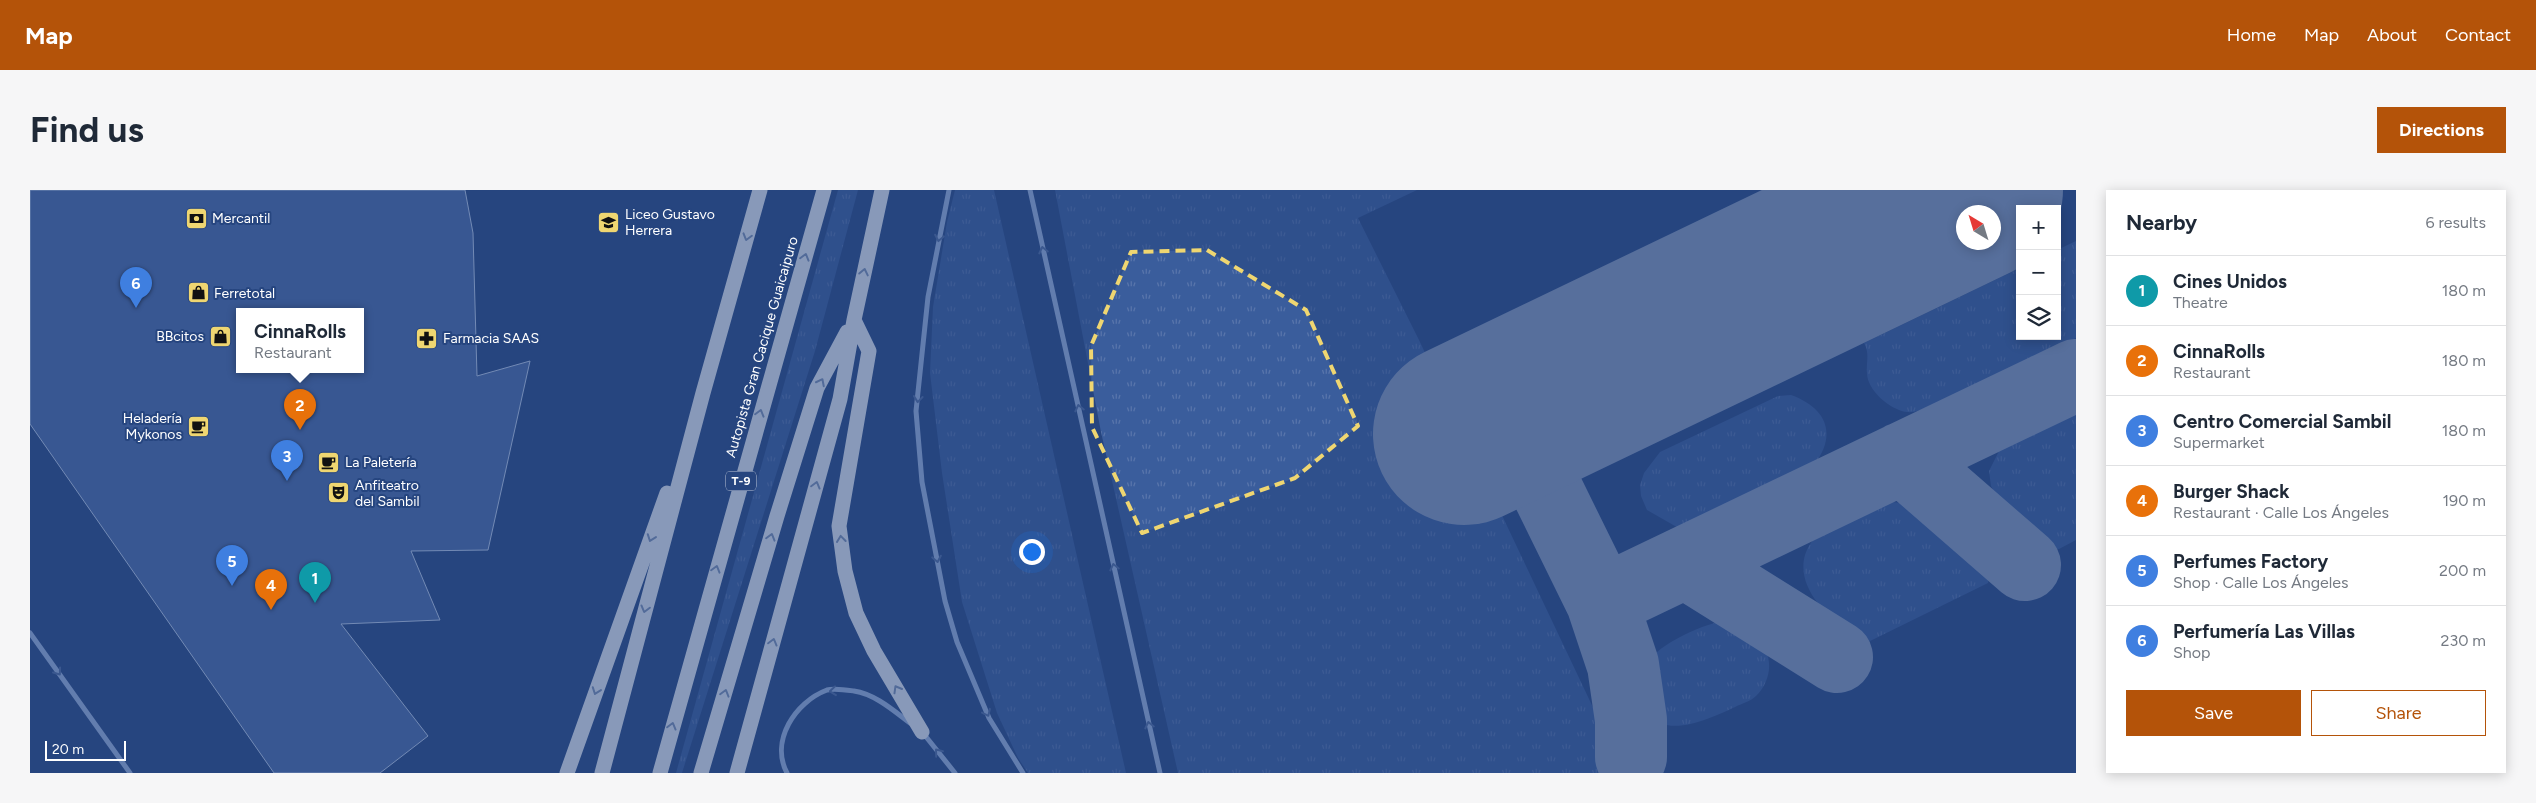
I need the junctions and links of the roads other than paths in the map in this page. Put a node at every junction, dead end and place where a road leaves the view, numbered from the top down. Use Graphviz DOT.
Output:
graph roads {
  1 [pos="760,190"];
  2 [pos="824,190"];
  3 [pos="882,190"];
  4 [pos="949,190"];
  5 [pos="1030,190"];
  6 [pos="854,320"];
  7 [pos="703,393"];
  8 [pos="30,633"];
  9 [pos="922,732"];
  10 [pos="130,773"];
  11 [pos="567,773"];
  12 [pos="602,773"];
  13 [pos="660,773"];
  14 [pos="701,773"];
  15 [pos="737,773"];
  16 [pos="787,773"];
  17 [pos="955,773"];
  18 [pos="1023,773"];
  19 [pos="1160,773"];
  1 -- 7 [label="highway, one-way"];
  13 -- 2 [label="highway, Autopista Gran Cacique Guaicaipuro / T-9, one-way"];
  6 -- 3 [label="highway, one-way"];
  4 -- 18 [label="street, one-way"];
  19 -- 5 [label="street, one-way"];
  9 -- 6 [label="highway, one-way"];
  14 -- 6 [label="highway, one-way"];
  15 -- 6 [label="highway, one-way"];
  7 -- 11 [label="highway, one-way"];
  7 -- 12 [label="highway, one-way"];
  8 -- 10 [label="street, one-way"];
  9 -- 16 [label="street, one-way"];
  17 -- 9 [label="street, one-way"];
}
